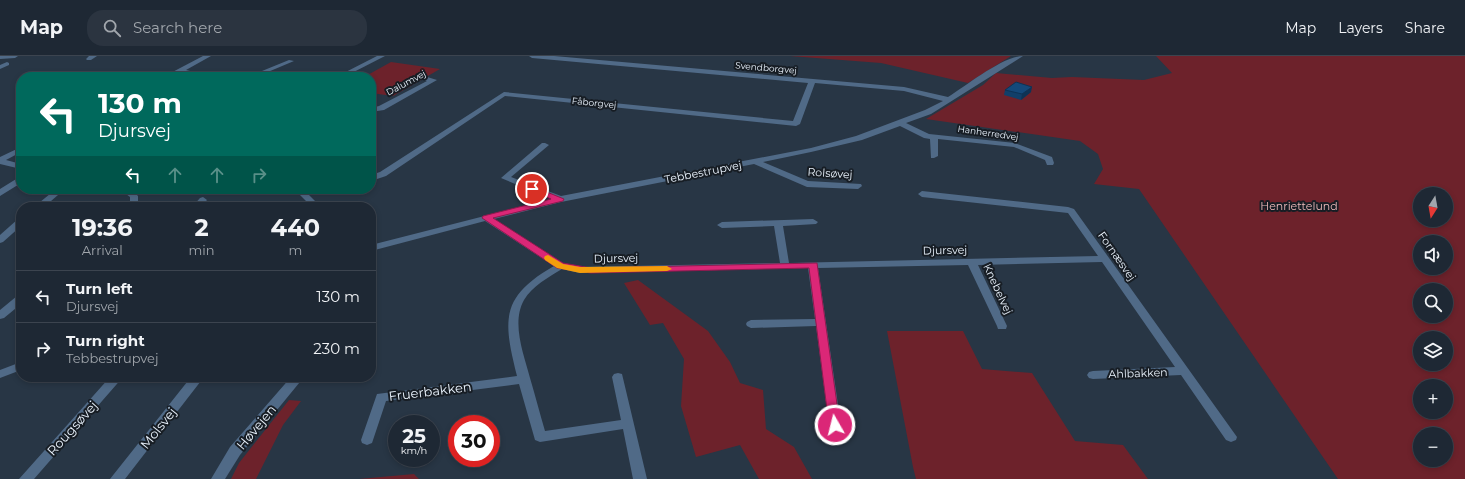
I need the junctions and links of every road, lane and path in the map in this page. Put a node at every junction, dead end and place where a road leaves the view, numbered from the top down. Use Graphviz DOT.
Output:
graph roads {
  1 [pos="15,56"];
  2 [pos="208,56"];
  3 [pos="382,56"];
  4 [pos="532,56"];
  5 [pos="1020,56"];
  6 [pos="0,57"];
  7 [pos="291,61"];
  8 [pos="7,64"];
  9 [pos="0,67"];
  10 [pos="180,70"];
  11 [pos="176,72"];
  12 [pos="188,72"];
  13 [pos="263,72"];
  14 [pos="349,72"];
  15 [pos="424,78"];
  16 [pos="812,81"];
  17 [pos="949,100"];
  18 [pos="381,108"];
  19 [pos="376,109"];
  20 [pos="376,114"];
  21 [pos="900,123"];
  22 [pos="934,137"];
  23 [pos="545,145"];
  24 [pos="16,152"];
  25 [pos="1037,154"];
  26 [pos="934,156"];
  27 [pos="1029,159"];
  28 [pos="0,161"];
  29 [pos="757,162"];
  30 [pos="1050,163"];
  31 [pos="16,166"];
  32 [pos="376,176"];
  33 [pos="16,182"];
  34 [pos="858,186"];
  35 [pos="0,193"];
  36 [pos="55,194"];
  37 [pos="305,194"];
  38 [pos="922,194"];
  39 [pos="560,199"];
  40 [pos="44,202"];
  41 [pos="312,202"];
  42 [pos="486,218"];
  43 [pos="813,222"];
  44 [pos="778,223"];
  45 [pos="722,225"];
  46 [pos="16,226"];
  47 [pos="0,240"];
  48 [pos="376,247"];
  49 [pos="1105,259"];
  50 [pos="972,262"];
  51 [pos="813,265"];
  52 [pos="560,266"];
  53 [pos="785,266"];
  54 [pos="16,302"];
  55 [pos="0,316"];
  56 [pos="821,322"];
  57 [pos="751,324"];
  58 [pos="1002,326"];
  59 [pos="16,368"];
  60 [pos="1184,371"];
  61 [pos="0,374"];
  62 [pos="1093,375"];
  63 [pos="618,377"];
  64 [pos="525,379"];
  65 [pos="113,382"];
  66 [pos="194,382"];
  67 [pos="294,382"];
  68 [pos="627,424"];
  69 [pos="835,425"];
  70 [pos="1230,437"];
  71 [pos="366,440"];
  72 [pos="26,479"];
  73 [pos="117,479"];
  74 [pos="218,479"];
  75 [pos="640,479"];
  1 -- 6 [label="street"];
  2 -- 10 [label="street"];
  3 -- 14 [label="street"];
  4 -- 16 [label="street, Svendborgvej"];
  5 -- 17 [label="street, Tebbestrupvej"];
  7 -- 13 [label="street"];
  8 -- 9 [label="street"];
  10 -- 11 [label="street"];
  10 -- 12 [label="street"];
  15 -- 18 [label="street, Dalumvej"];
  16 -- 17 [label="street, Svendborgvej"];
  16 -- 32 [label="street, Fåborgvej"];
  17 -- 21 [label="street, Tebbestrupvej"];
  18 -- 19 [label="street, Dalumvej"];
  18 -- 20 [label="street, Dalumvej"];
  21 -- 22 [label="street, Hanherredvej"];
  21 -- 29 [label="street, Tebbestrupvej"];
  22 -- 25 [label="street, Hanherredvej"];
  22 -- 26 [label="street"];
  23 -- 39 [label="street"];
  24 -- 28 [label="street"];
  25 -- 27 [label="street"];
  25 -- 30 [label="street, Hanherredvej"];
  28 -- 31 [label="street"];
  29 -- 34 [label="street, Rolsøvej"];
  29 -- 39 [label="street, Tebbestrupvej"];
  33 -- 35 [label="street"];
  36 -- 40 [label="street"];
  37 -- 41 [label="street"];
  38 -- 49 [label="street, Fornæsvej"];
  39 -- 42 [label="street, Tebbestrupvej"];
  42 -- 48 [label="street, Tebbestrupvej"];
  42 -- 52 [label="street, Djursvej"];
  43 -- 44 [label="street"];
  44 -- 45 [label="street"];
  44 -- 53 [label="street"];
  46 -- 47 [label="street"];
  49 -- 50 [label="street, Djursvej"];
  49 -- 60 [label="street, Fornæsvej"];
  50 -- 51 [label="street, Djursvej"];
  50 -- 58 [label="street, Knebelvej"];
  51 -- 53 [label="street, Djursvej"];
  51 -- 56 [label="street"];
  52 -- 53 [label="street, Djursvej"];
  52 -- 64 [label="street"];
  54 -- 55 [label="street"];
  56 -- 57 [label="street"];
  56 -- 69 [label="street"];
  59 -- 61 [label="street"];
  60 -- 62 [label="street, Ahlbakken"];
  60 -- 70 [label="street, Fornæsvej"];
  63 -- 68 [label="street"];
  64 -- 68 [label="street"];
  64 -- 71 [label="street, Fruerbakken"];
  65 -- 72 [label="street, Rougsøvej"];
  66 -- 73 [label="street, Molsvej"];
  67 -- 74 [label="street, Høvejen"];
  68 -- 75 [label="street"];
}
